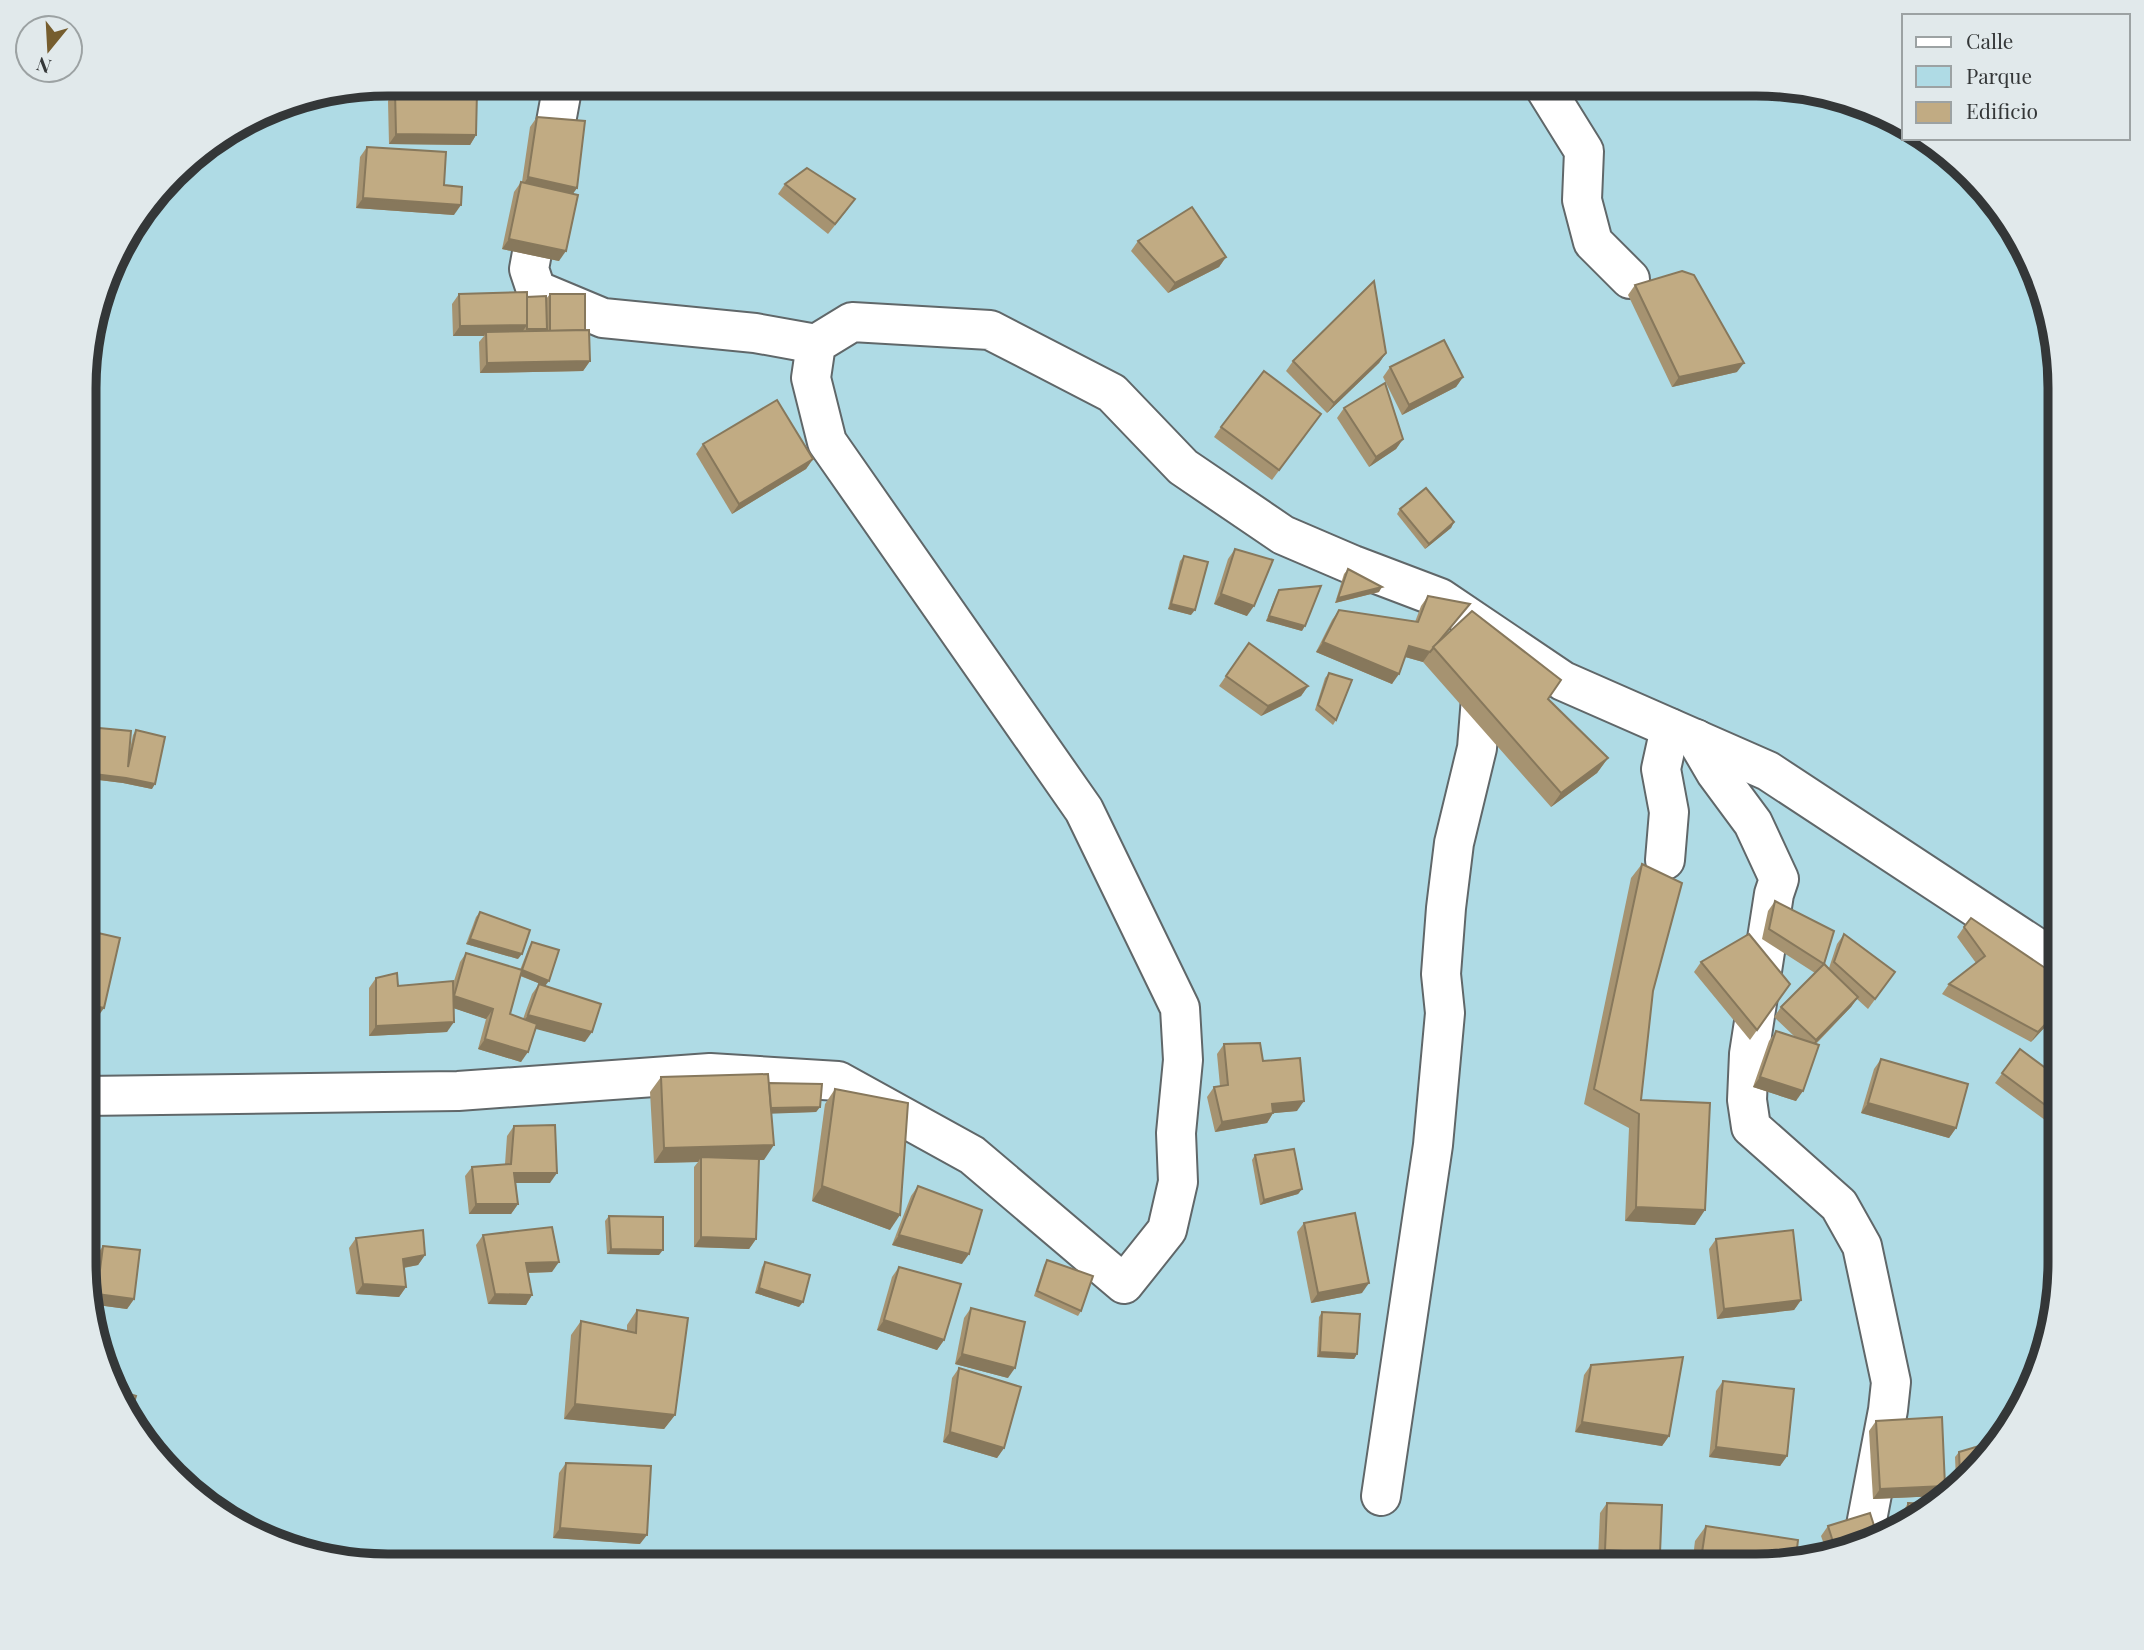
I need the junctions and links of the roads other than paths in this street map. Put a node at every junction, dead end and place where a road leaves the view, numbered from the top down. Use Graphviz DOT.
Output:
graph roads {
  1 [pos="561,96"];
  2 [pos="1550,96"];
  3 [pos="1630,279"];
  4 [pos="816,344"];
  5 [pos="1486,629"];
  6 [pos="1683,734"];
  7 [pos="1665,860"];
  8 [pos="2048,955"];
  9 [pos="96,1096"];
  10 [pos="1381,1496"];
  11 [pos="1864,1533"];
  1 -- 4 [label="street"];
  2 -- 3 [label="street"];
  4 -- 5 [label="street"];
  4 -- 9 [label="street"];
  5 -- 6 [label="street"];
  5 -- 10 [label="street"];
  6 -- 7 [label="street"];
  6 -- 8 [label="street"];
  6 -- 11 [label="street"];
}
